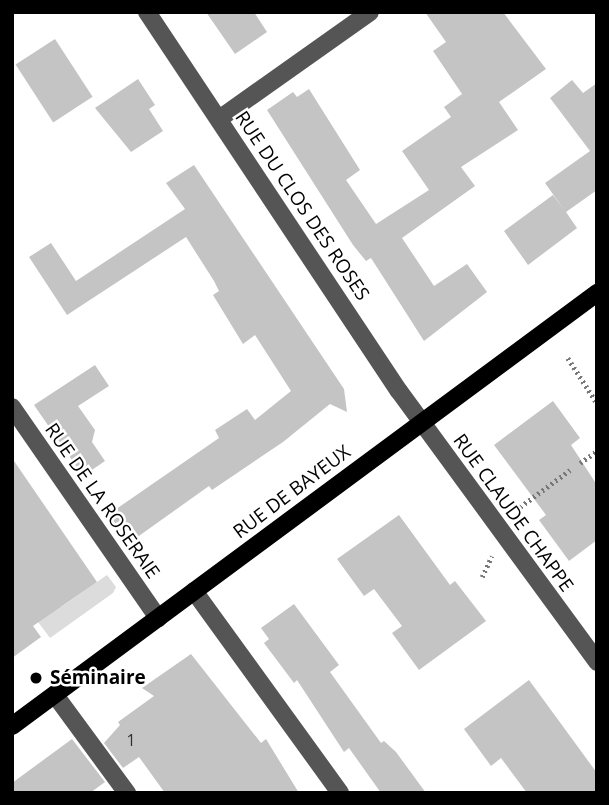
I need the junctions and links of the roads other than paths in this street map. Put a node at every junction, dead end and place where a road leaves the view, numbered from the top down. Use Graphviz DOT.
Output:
graph roads {
  1 [pos="148,12"];
  2 [pos="370,12"];
  3 [pos="219,120"];
  4 [pos="597,293"];
  5 [pos="12,407"];
  6 [pos="421,422"];
  7 [pos="194,591"];
  8 [pos="158,618"];
  9 [pos="597,662"];
  10 [pos="55,695"];
  11 [pos="12,726"];
  12 [pos="127,793"];
  13 [pos="340,793"];
  1 -- 3 [label="street, RUE DU CLOS DES ROSES"];
  2 -- 3 [label="street"];
  3 -- 6 [label="street, RUE DU CLOS DES ROSES"];
  4 -- 6 [label="main road, RUE DE BAYEUX"];
  5 -- 8 [label="street, RUE DE LA ROSERAIE"];
  6 -- 7 [label="main road, RUE DE BAYEUX"];
  6 -- 9 [label="street, RUE CLAUDE CHAPPE"];
  7 -- 8 [label="main road, RUE DE BAYEUX"];
  7 -- 13 [label="street"];
  8 -- 10 [label="main road, RUE DE BAYEUX"];
  10 -- 11 [label="main road, RUE DE BAYEUX"];
  10 -- 12 [label="street"];
}
